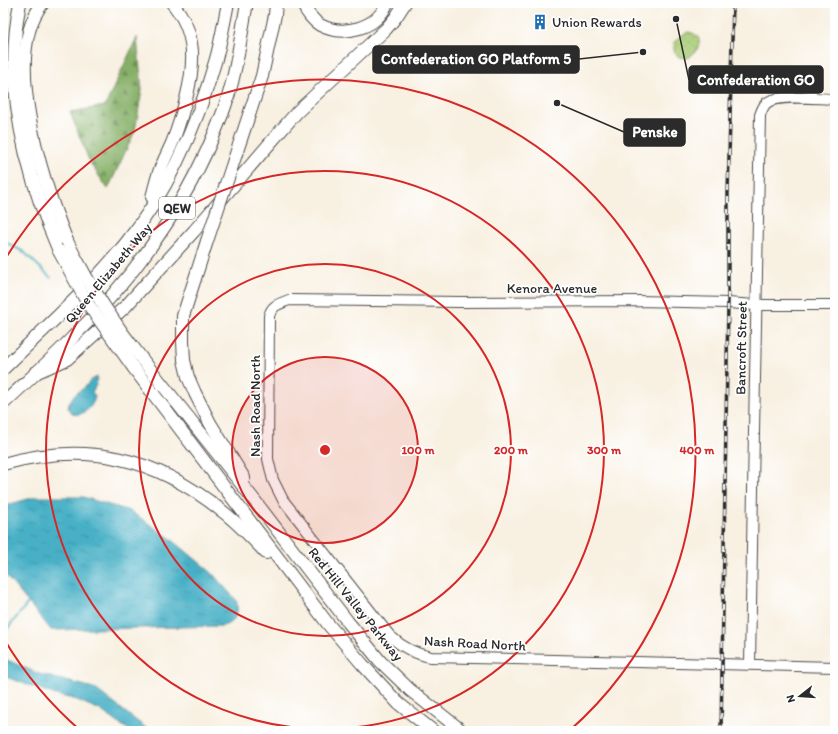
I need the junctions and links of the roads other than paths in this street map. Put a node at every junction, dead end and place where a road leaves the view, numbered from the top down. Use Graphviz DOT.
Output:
graph roads {
  1 [pos="20,3"];
  2 [pos="43,3"];
  3 [pos="172,3"];
  4 [pos="228,3"];
  5 [pos="247,3"];
  6 [pos="276,3"];
  7 [pos="302,3"];
  8 [pos="387,3"];
  9 [pos="405,3"];
  10 [pos="835,99"];
  11 [pos="148,212"];
  12 [pos="63,246"];
  13 [pos="755,305"];
  14 [pos="835,305"];
  15 [pos="271,310"];
  16 [pos="138,363"];
  17 [pos="3,369"];
  18 [pos="35,373"];
  19 [pos="3,404"];
  20 [pos="3,464"];
  21 [pos="255,501"];
  22 [pos="293,578"];
  23 [pos="750,664"];
  24 [pos="835,666"];
  25 [pos="434,731"];
  26 [pos="462,731"];
  1 -- 12 [label="highway"];
  2 -- 12 [label="highway"];
  3 -- 11 [label="highway"];
  4 -- 11 [label="highway, Queen Elizabeth Way / QEW"];
  5 -- 18 [label="highway, Queen Elizabeth Way / QEW"];
  6 -- 21 [label="highway, bridge"];
  7 -- 8 [label="highway"];
  9 -- 18 [label="highway"];
  10 -- 13 [label="street, Bancroft Street"];
  11 -- 17 [label="highway, Queen Elizabeth Way / QEW"];
  12 -- 16 [label="highway, bridge"];
  13 -- 14 [label="street, Kenora Avenue"];
  13 -- 15 [label="street, Kenora Avenue"];
  13 -- 23 [label="street, Bancroft Street"];
  15 -- 23 [label="street, Nash Road North"];
  16 -- 21 [label="highway"];
  16 -- 22 [label="highway"];
  18 -- 19 [label="highway, Queen Elizabeth Way / QEW"];
  20 -- 22 [label="highway"];
  21 -- 26 [label="highway, Red Hill Valley Parkway"];
  22 -- 25 [label="highway"];
  23 -- 24 [label="street, Nash Road North"];
}
